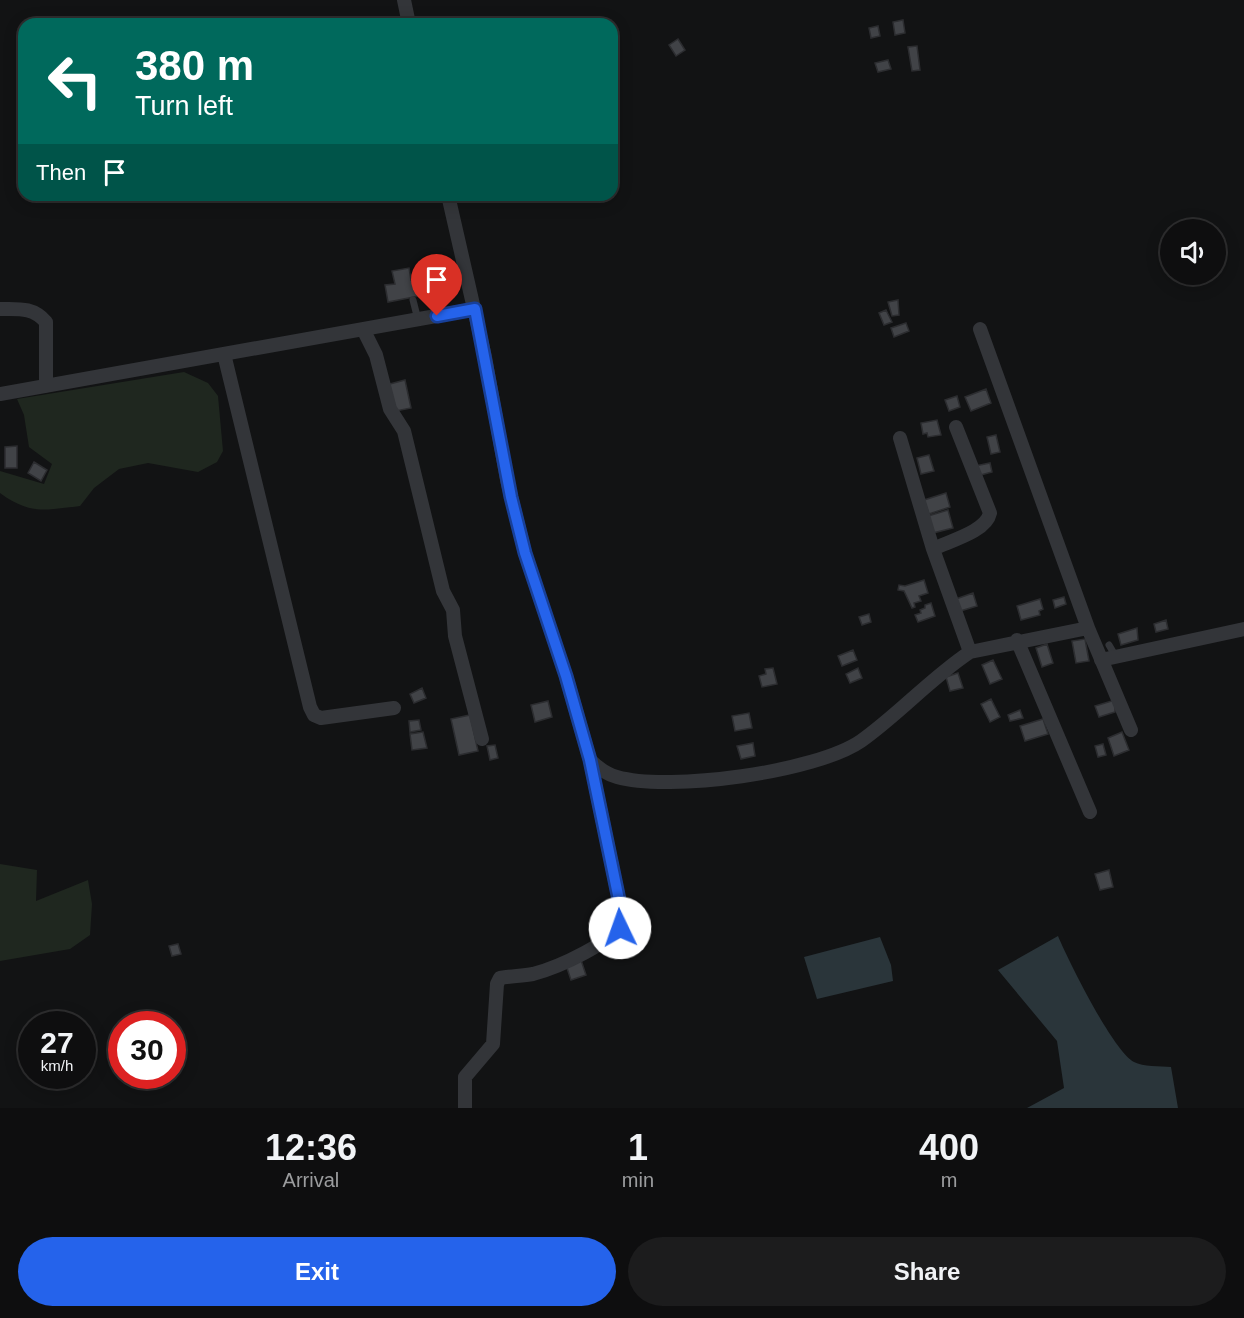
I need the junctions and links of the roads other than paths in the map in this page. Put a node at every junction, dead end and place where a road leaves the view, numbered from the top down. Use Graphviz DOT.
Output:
graph roads {
  1 [pos="404,0"];
  2 [pos="408,18"];
  3 [pos="449,201"];
  4 [pos="413,300"];
  5 [pos="0,309"];
  6 [pos="475,309"];
  7 [pos="418,320"];
  8 [pos="363,329"];
  9 [pos="980,329"];
  10 [pos="224,354"];
  11 [pos="46,386"];
  12 [pos="0,394"];
  13 [pos="956,427"];
  14 [pos="900,438"];
  15 [pos="933,549"];
  16 [pos="1088,628"];
  17 [pos="1244,629"];
  18 [pos="1017,640"];
  19 [pos="1109,645"];
  20 [pos="970,652"];
  21 [pos="1116,657"];
  22 [pos="1101,660"];
  23 [pos="394,708"];
  24 [pos="1131,730"];
  25 [pos="482,739"];
  26 [pos="590,760"];
  27 [pos="1090,812"];
  28 [pos="465,1108"];
  1 -- 2 [label="street"];
  3 -- 6 [label="street"];
  4 -- 7 [label="lane"];
  5 -- 11 [label="street"];
  6 -- 7 [label="street"];
  6 -- 26 [label="street"];
  7 -- 8 [label="street"];
  8 -- 10 [label="street"];
  8 -- 25 [label="street"];
  9 -- 16 [label="street"];
  10 -- 11 [label="street"];
  10 -- 23 [label="street"];
  11 -- 12 [label="street"];
  13 -- 15 [label="street"];
  14 -- 15 [label="street"];
  15 -- 20 [label="street"];
  16 -- 18 [label="street"];
  16 -- 22 [label="street"];
  17 -- 21 [label="street"];
  18 -- 20 [label="street"];
  18 -- 27 [label="street"];
  19 -- 21 [label="lane"];
  20 -- 26 [label="street"];
  21 -- 22 [label="street"];
  22 -- 24 [label="street"];
  26 -- 28 [label="street"];
}
